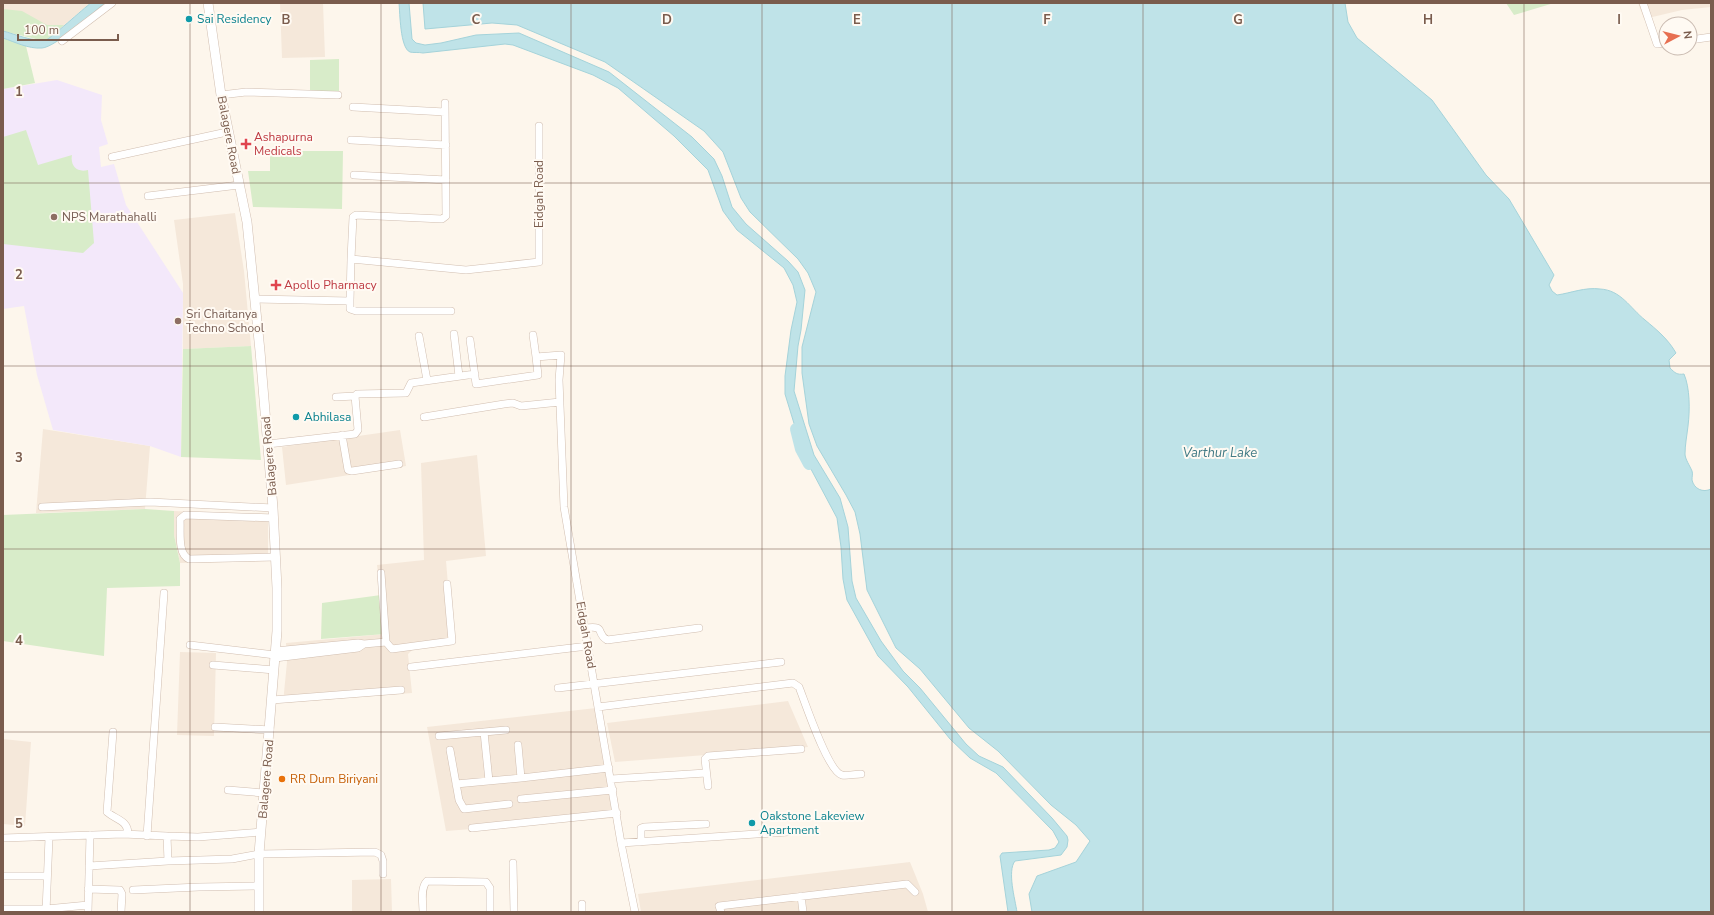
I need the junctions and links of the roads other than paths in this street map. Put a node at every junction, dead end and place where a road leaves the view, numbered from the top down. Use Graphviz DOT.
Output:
graph roads {
  1 [pos="112,3"];
  2 [pos="208,3"];
  3 [pos="1643,3"];
  4 [pos="1711,37"];
  5 [pos="1698,39"];
  6 [pos="62,41"];
  7 [pos="1658,44"];
  8 [pos="221,95"];
  9 [pos="338,95"];
  10 [pos="445,103"];
  11 [pos="353,107"];
  12 [pos="445,112"];
  13 [pos="539,126"];
  14 [pos="227,132"];
  15 [pos="351,140"];
  16 [pos="446,146"];
  17 [pos="112,156"];
  18 [pos="354,175"];
  19 [pos="446,180"];
  20 [pos="239,185"];
  21 [pos="148,196"];
  22 [pos="351,259"];
  23 [pos="255,299"];
  24 [pos="350,301"];
  25 [pos="451,311"];
  26 [pos="454,334"];
  27 [pos="533,335"];
  28 [pos="419,336"];
  29 [pos="470,340"];
  30 [pos="536,357"];
  31 [pos="475,374"];
  32 [pos="459,376"];
  33 [pos="426,380"];
  34 [pos="336,396"];
  35 [pos="355,396"];
  36 [pos="560,402"];
  37 [pos="424,417"];
  38 [pos="342,435"];
  39 [pos="268,444"];
  40 [pos="399,464"];
  41 [pos="42,507"];
  42 [pos="273,508"];
  43 [pos="274,518"];
  44 [pos="276,557"];
  45 [pos="381,573"];
  46 [pos="447,584"];
  47 [pos="164,593"];
  48 [pos="585,628"];
  49 [pos="699,628"];
  50 [pos="386,642"];
  51 [pos="190,645"];
  52 [pos="588,646"];
  53 [pos="275,655"];
  54 [pos="782,662"];
  55 [pos="213,665"];
  56 [pos="411,667"];
  57 [pos="274,670"];
  58 [pos="594,683"];
  59 [pos="558,688"];
  60 [pos="401,690"];
  61 [pos="272,700"];
  62 [pos="598,707"];
  63 [pos="215,727"];
  64 [pos="270,730"];
  65 [pos="506,730"];
  66 [pos="113,732"];
  67 [pos="484,732"];
  68 [pos="439,736"];
  69 [pos="518,745"];
  70 [pos="800,749"];
  71 [pos="450,750"];
  72 [pos="609,768"];
  73 [pos="706,773"];
  74 [pos="861,774"];
  75 [pos="521,778"];
  76 [pos="611,779"];
  77 [pos="489,781"];
  78 [pos="456,784"];
  79 [pos="708,786"];
  80 [pos="228,790"];
  81 [pos="613,790"];
  82 [pos="264,793"];
  83 [pos="521,799"];
  84 [pos="509,804"];
  85 [pos="617,813"];
  86 [pos="706,824"];
  87 [pos="472,828"];
  88 [pos="261,832"];
  89 [pos="788,832"];
  90 [pos="128,834"];
  91 [pos="90,835"];
  92 [pos="147,836"];
  93 [pos="167,836"];
  94 [pos="3,838"];
  95 [pos="48,838"];
  96 [pos="641,842"];
  97 [pos="621,843"];
  98 [pos="259,854"];
  99 [pos="168,861"];
  100 [pos="513,864"];
  101 [pos="89,866"];
  102 [pos="383,874"];
  103 [pos="3,876"];
  104 [pos="47,876"];
  105 [pos="259,886"];
  106 [pos="88,889"];
  107 [pos="133,890"];
  108 [pos="915,892"];
  109 [pos="801,896"];
  110 [pos="582,904"];
  111 [pos="88,908"];
  112 [pos="3,909"];
  113 [pos="46,910"];
  114 [pos="121,912"];
  115 [pos="259,912"];
  116 [pos="423,912"];
  117 [pos="490,912"];
  118 [pos="514,912"];
  119 [pos="582,912"];
  120 [pos="635,912"];
  121 [pos="720,912"];
  122 [pos="803,912"];
  1 -- 6 [label="street"];
  2 -- 8 [label="street, Balagere Road"];
  3 -- 7 [label="street"];
  4 -- 5 [label="street"];
  8 -- 9 [label="street"];
  8 -- 14 [label="street, Balagere Road"];
  10 -- 12 [label="street"];
  11 -- 12 [label="street"];
  12 -- 16 [label="street"];
  13 -- 22 [label="street, Eidgah Road"];
  14 -- 17 [label="street"];
  14 -- 20 [label="street, Balagere Road"];
  15 -- 16 [label="street"];
  16 -- 19 [label="street"];
  18 -- 19 [label="street"];
  19 -- 22 [label="street"];
  20 -- 21 [label="street"];
  20 -- 23 [label="street, Balagere Road"];
  22 -- 24 [label="street"];
  23 -- 24 [label="street"];
  23 -- 39 [label="street, Balagere Road"];
  24 -- 25 [label="street"];
  26 -- 32 [label="street"];
  27 -- 30 [label="street"];
  28 -- 33 [label="street"];
  29 -- 31 [label="street"];
  30 -- 31 [label="street"];
  30 -- 36 [label="street, Eidgah Road"];
  31 -- 32 [label="street"];
  32 -- 33 [label="street"];
  33 -- 35 [label="street"];
  34 -- 35 [label="street"];
  35 -- 38 [label="street"];
  36 -- 37 [label="street"];
  36 -- 48 [label="street, Eidgah Road"];
  38 -- 39 [label="street"];
  38 -- 40 [label="street"];
  39 -- 42 [label="street, Balagere Road"];
  41 -- 42 [label="street"];
  42 -- 43 [label="street, Balagere Road"];
  43 -- 44 [label="street, Balagere Road"];
  43 -- 44 [label="street"];
  44 -- 53 [label="street, Balagere Road"];
  45 -- 50 [label="street"];
  46 -- 50 [label="street"];
  47 -- 92 [label="street"];
  48 -- 49 [label="street"];
  48 -- 52 [label="street, Eidgah Road"];
  50 -- 53 [label="street"];
  51 -- 53 [label="street"];
  52 -- 56 [label="street"];
  52 -- 58 [label="street, Eidgah Road"];
  53 -- 57 [label="street, Balagere Road"];
  54 -- 58 [label="street"];
  55 -- 57 [label="street"];
  57 -- 61 [label="street, Balagere Road"];
  58 -- 59 [label="street"];
  58 -- 62 [label="street, Eidgah Road"];
  60 -- 61 [label="street"];
  61 -- 64 [label="street, Balagere Road"];
  62 -- 72 [label="street, Eidgah Road"];
  62 -- 74 [label="street"];
  63 -- 64 [label="street"];
  64 -- 82 [label="street, Balagere Road"];
  65 -- 67 [label="street"];
  66 -- 90 [label="street"];
  67 -- 68 [label="street"];
  67 -- 77 [label="street"];
  69 -- 75 [label="street"];
  70 -- 73 [label="street"];
  71 -- 78 [label="street"];
  72 -- 75 [label="street"];
  72 -- 76 [label="street, Eidgah Road"];
  73 -- 76 [label="street"];
  73 -- 79 [label="street"];
  75 -- 77 [label="street"];
  76 -- 81 [label="street, Eidgah Road"];
  77 -- 78 [label="street"];
  78 -- 84 [label="street"];
  80 -- 82 [label="street"];
  81 -- 83 [label="street"];
  81 -- 85 [label="street, Eidgah Road"];
  82 -- 88 [label="street, Balagere Road"];
  85 -- 87 [label="street"];
  85 -- 97 [label="street, Eidgah Road"];
  86 -- 96 [label="street"];
  88 -- 93 [label="street"];
  88 -- 98 [label="street, Balagere Road"];
  89 -- 96 [label="street"];
  90 -- 91 [label="street"];
  90 -- 92 [label="street"];
  91 -- 95 [label="street"];
  91 -- 101 [label="street"];
  92 -- 93 [label="street"];
  93 -- 99 [label="street"];
  94 -- 95 [label="street"];
  95 -- 104 [label="street"];
  96 -- 97 [label="street"];
  97 -- 120 [label="street, Eidgah Road"];
  98 -- 99 [label="street"];
  98 -- 102 [label="street"];
  98 -- 105 [label="street, Balagere Road"];
  99 -- 101 [label="street"];
  100 -- 118 [label="street"];
  101 -- 106 [label="street"];
  103 -- 104 [label="street"];
  104 -- 113 [label="street"];
  105 -- 107 [label="street"];
  105 -- 115 [label="street, Balagere Road"];
  106 -- 111 [label="street"];
  106 -- 114 [label="street"];
  108 -- 109 [label="street"];
  109 -- 121 [label="street"];
  109 -- 122 [label="street"];
  110 -- 119 [label="street"];
  111 -- 113 [label="street"];
  112 -- 113 [label="street"];
  116 -- 117 [label="street"];
}
